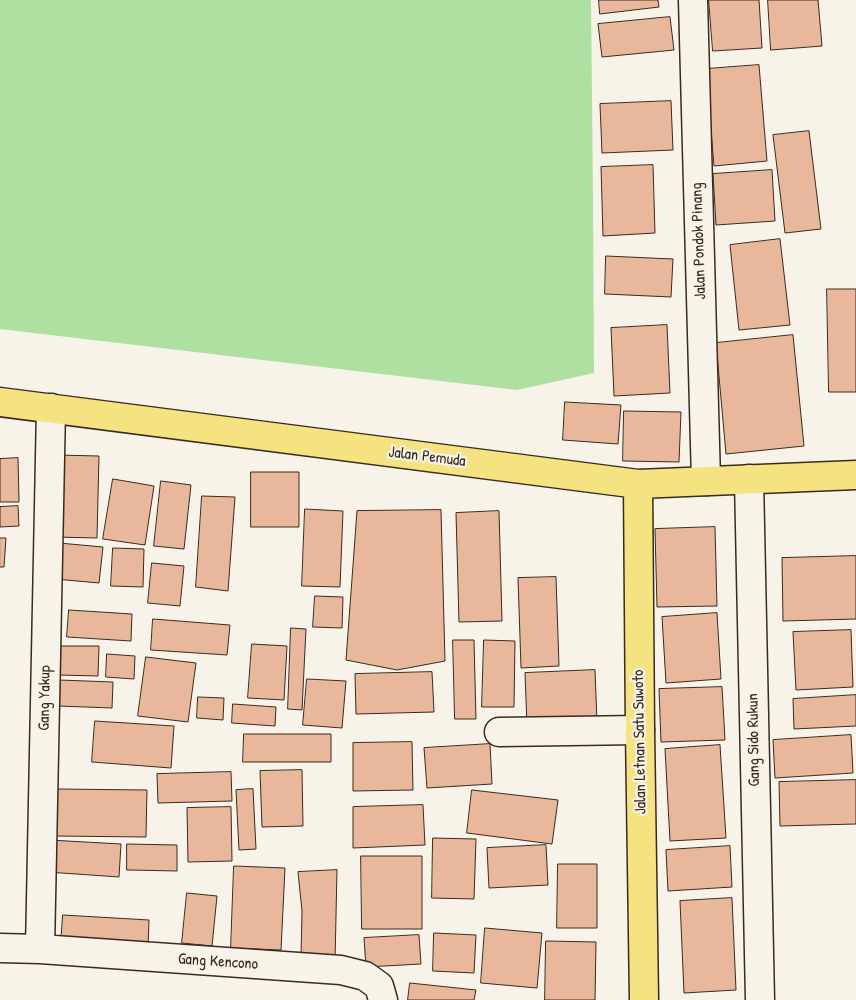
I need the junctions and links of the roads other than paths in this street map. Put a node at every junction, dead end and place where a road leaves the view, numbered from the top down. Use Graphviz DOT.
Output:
graph roads {
  1 [pos="693,0"];
  2 [pos="0,402"];
  3 [pos="51,408"];
  4 [pos="856,475"];
  5 [pos="749,479"];
  6 [pos="706,481"];
  7 [pos="638,484"];
  8 [pos="640,730"];
  9 [pos="499,732"];
  10 [pos="0,948"];
  11 [pos="40,949"];
  12 [pos="383,1000"];
  13 [pos="644,1000"];
  14 [pos="760,1000"];
  1 -- 6 [label="street, Jalan Pondok Pinang"];
  2 -- 3 [label="main road, Jalan Pemuda"];
  3 -- 7 [label="main road, Jalan Pemuda"];
  3 -- 11 [label="street, Gang Yakup"];
  4 -- 5 [label="main road, Jalan Pemuda"];
  5 -- 6 [label="main road, Jalan Pemuda"];
  5 -- 14 [label="street, Gang Sido Rukun"];
  6 -- 7 [label="main road, Jalan Pemuda"];
  7 -- 8 [label="main road, Jalan Letnan Satu Suwoto"];
  8 -- 9 [label="street"];
  8 -- 13 [label="main road, Jalan Letnan Satu Suwoto"];
  10 -- 11 [label="street"];
  11 -- 12 [label="street, Gang Kencono"];
}
